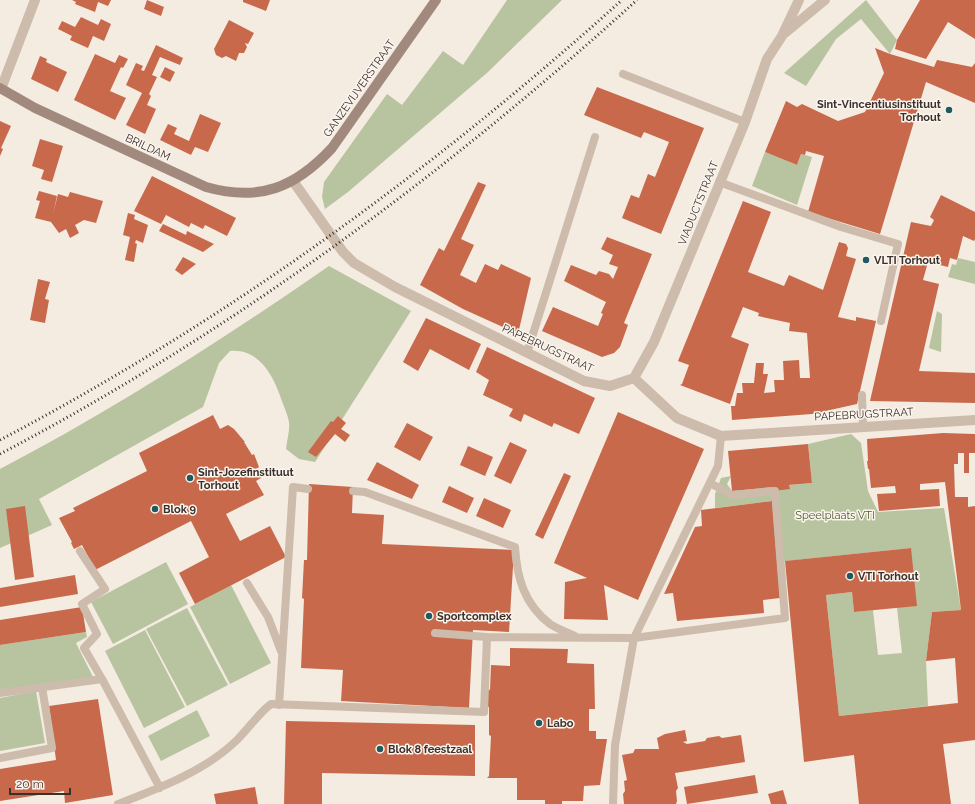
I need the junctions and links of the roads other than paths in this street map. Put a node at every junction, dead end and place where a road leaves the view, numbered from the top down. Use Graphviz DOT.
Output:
graph roads {
  1 [pos="35,0"];
  2 [pos="436,0"];
  3 [pos="799,0"];
  4 [pos="825,0"];
  5 [pos="782,36"];
  6 [pos="622,74"];
  7 [pos="1,89"];
  8 [pos="745,122"];
  9 [pos="595,137"];
  10 [pos="293,181"];
  11 [pos="719,182"];
  12 [pos="881,321"];
  13 [pos="527,353"];
  14 [pos="634,378"];
  15 [pos="862,395"];
  16 [pos="975,420"];
  17 [pos="863,426"];
  18 [pos="721,436"];
  19 [pos="710,483"];
  20 [pos="308,489"];
  21 [pos="353,491"];
  22 [pos="80,550"];
  23 [pos="247,583"];
  24 [pos="435,634"];
  25 [pos="487,636"];
  26 [pos="578,638"];
  27 [pos="634,638"];
  28 [pos="282,658"];
  29 [pos="102,679"];
  30 [pos="42,687"];
  31 [pos="0,693"];
  32 [pos="280,704"];
  33 [pos="0,758"];
  34 [pos="160,788"];
  35 [pos="118,804"];
  36 [pos="613,804"];
  1 -- 7 [label="street"];
  2 -- 10 [label="street, GANZEVIJVERSTRAAT"];
  3 -- 5 [label="street, VIADUCTSTRAAT"];
  4 -- 5 [label="street, VIADUCTSTRAAT"];
  5 -- 8 [label="street, VIADUCTSTRAAT"];
  6 -- 8 [label="lane"];
  7 -- 10 [label="street, BRILDAM"];
  8 -- 11 [label="street, VIADUCTSTRAAT"];
  9 -- 13 [label="lane"];
  10 -- 13 [label="street, PAPEBRUGSTRAAT"];
  11 -- 12 [label="lane"];
  11 -- 14 [label="street, VIADUCTSTRAAT"];
  13 -- 14 [label="street, PAPEBRUGSTRAAT"];
  14 -- 18 [label="street, PAPEBRUGSTRAAT"];
  15 -- 17 [label="lane"];
  16 -- 17 [label="street, PAPEBRUGSTRAAT"];
  17 -- 18 [label="street, PAPEBRUGSTRAAT"];
  18 -- 19 [label="lane"];
  19 -- 27 [label="lane"];
  19 -- 27 [label="lane"];
  20 -- 28 [label="lane"];
  21 -- 26 [label="lane"];
  22 -- 29 [label="lane"];
  23 -- 28 [label="lane"];
  24 -- 25 [label="lane"];
  25 -- 26 [label="lane"];
  25 -- 32 [label="lane"];
  26 -- 27 [label="lane"];
  27 -- 36 [label="lane"];
  28 -- 32 [label="lane"];
  29 -- 30 [label="lane"];
  29 -- 34 [label="lane"];
  30 -- 31 [label="lane"];
  30 -- 33 [label="lane"];
  32 -- 34 [label="lane"];
  34 -- 35 [label="lane"];
}
